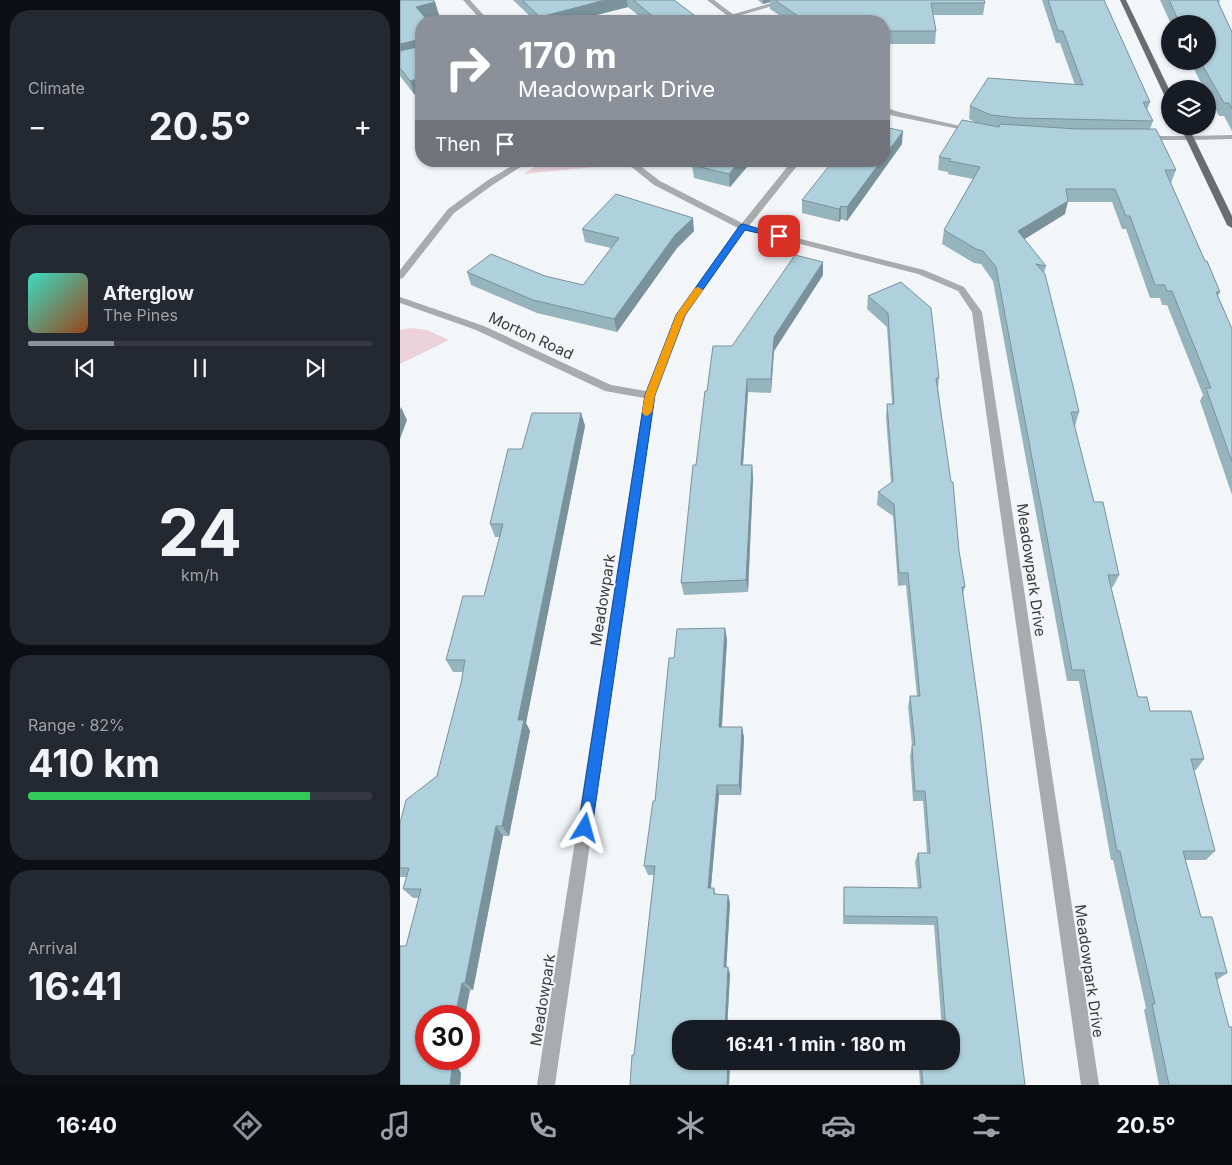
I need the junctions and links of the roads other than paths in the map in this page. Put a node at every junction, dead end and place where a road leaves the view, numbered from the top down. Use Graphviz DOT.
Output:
graph roads {
  1 [pos="466,0"];
  2 [pos="710,0"];
  3 [pos="790,0"];
  4 [pos="1123,0"];
  5 [pos="480,15"];
  6 [pos="730,15"];
  7 [pos="735,15"];
  8 [pos="1161,80"];
  9 [pos="890,111"];
  10 [pos="983,131"];
  11 [pos="1189,135"];
  12 [pos="1232,137"];
  13 [pos="1137,138"];
  14 [pos="1191,138"];
  15 [pos="516,167"];
  16 [pos="636,167"];
  17 [pos="792,167"];
  18 [pos="1232,225"];
  19 [pos="743,227"];
  20 [pos="400,276"];
  21 [pos="400,300"];
  22 [pos="650,395"];
  23 [pos="546,1085"];
  24 [pos="1090,1085"];
  1 -- 5 [label="street"];
  2 -- 6 [label="street"];
  3 -- 7 [label="street"];
  4 -- 8 [label="main road"];
  9 -- 10 [label="street"];
  11 -- 14 [label="main road"];
  12 -- 14 [label="street"];
  13 -- 14 [label="street"];
  14 -- 18 [label="main road"];
  15 -- 20 [label="street"];
  16 -- 19 [label="street, Meadowpark Drive"];
  17 -- 19 [label="street, Meadowpark"];
  19 -- 22 [label="street, Meadowpark"];
  19 -- 24 [label="street, Meadowpark Drive"];
  21 -- 22 [label="street, Morton Road"];
  22 -- 23 [label="street, Meadowpark"];
}
